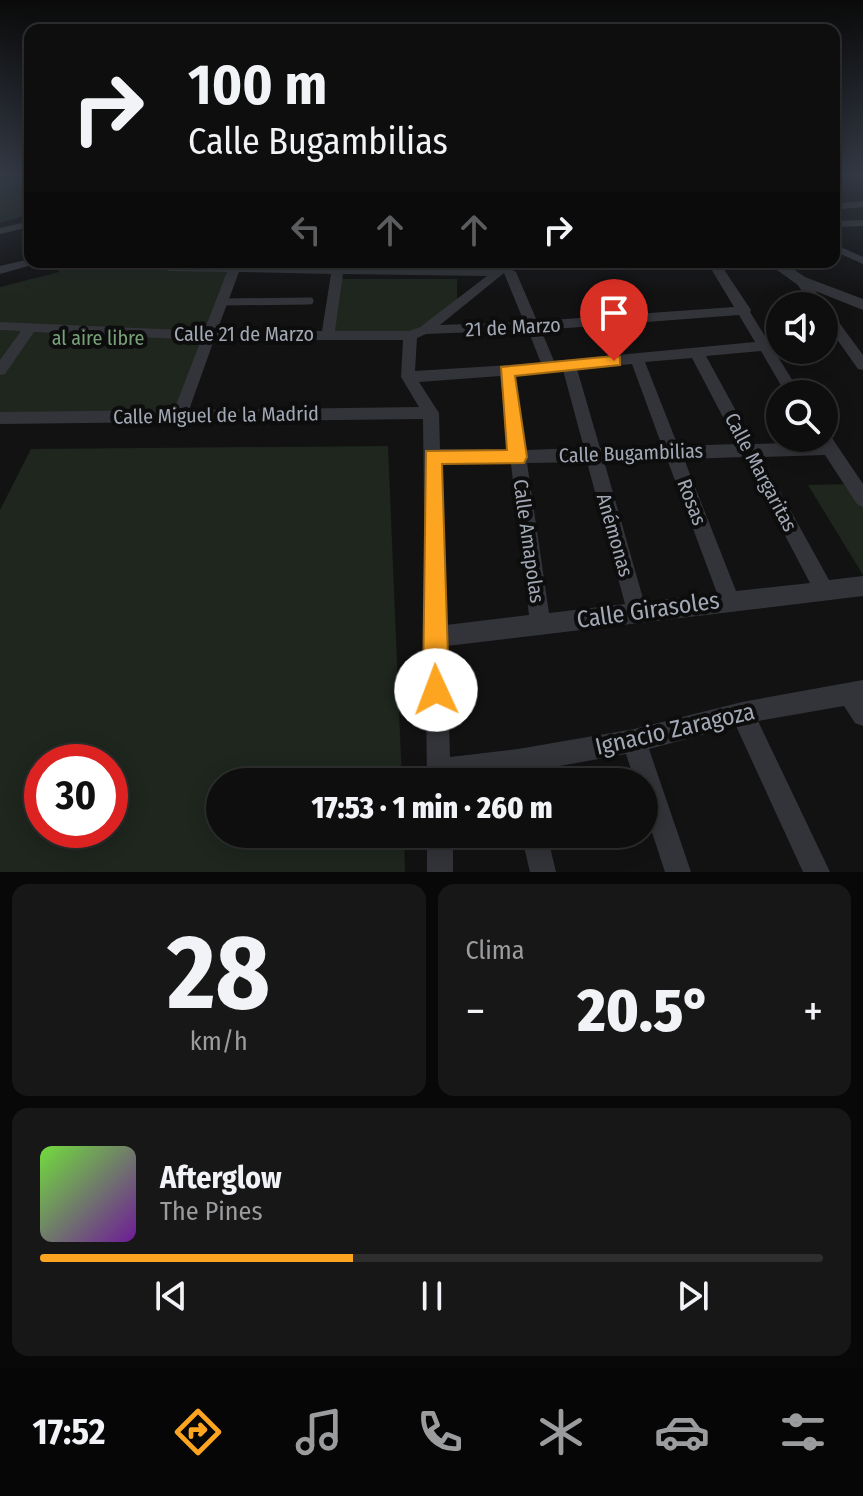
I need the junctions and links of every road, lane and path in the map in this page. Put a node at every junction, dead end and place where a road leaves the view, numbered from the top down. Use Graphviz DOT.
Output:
graph roads {
  1 [pos="863,223"];
  2 [pos="840,224"];
  3 [pos="24,225"];
  4 [pos="0,231"];
  5 [pos="840,250"];
  6 [pos="863,261"];
  7 [pos="24,264"];
  8 [pos="17,266"];
  9 [pos="234,268"];
  10 [pos="276,268"];
  11 [pos="431,268"];
  12 [pos="462,268"];
  13 [pos="466,268"];
  14 [pos="511,268"];
  15 [pos="513,268"];
  16 [pos="717,268"];
  17 [pos="782,268"];
  18 [pos="0,270"];
  19 [pos="337,271"];
  20 [pos="494,276"];
  21 [pos="800,280"];
  22 [pos="17,282"];
  23 [pos="809,292"];
  24 [pos="466,298"];
  25 [pos="310,301"];
  26 [pos="223,302"];
  27 [pos="863,305"];
  28 [pos="745,310"];
  29 [pos="3,326"];
  30 [pos="530,326"];
  31 [pos="31,327"];
  32 [pos="838,329"];
  33 [pos="418,332"];
  34 [pos="328,335"];
  35 [pos="210,336"];
  36 [pos="763,346"];
  37 [pos="697,353"];
  38 [pos="858,354"];
  39 [pos="637,359"];
  40 [pos="569,365"];
  41 [pos="863,365"];
  42 [pos="550,368"];
  43 [pos="0,370"];
  44 [pos="507,371"];
  45 [pos="408,377"];
  46 [pos="785,380"];
  47 [pos="431,413"];
  48 [pos="179,416"];
  49 [pos="0,418"];
  50 [pos="766,448"];
  51 [pos="749,449"];
  52 [pos="672,451"];
  53 [pos="832,452"];
  54 [pos="592,453"];
  55 [pos="433,456"];
  56 [pos="518,457"];
  57 [pos="863,499"];
  58 [pos="863,586"];
  59 [pos="824,590"];
  60 [pos="729,599"];
  61 [pos="637,612"];
  62 [pos="540,625"];
  63 [pos="434,637"];
  64 [pos="856,692"];
  65 [pos="742,713"];
  66 [pos="863,715"];
  67 [pos="634,741"];
  68 [pos="439,768"];
  69 [pos="535,768"];
  70 [pos="440,848"];
  71 [pos="537,848"];
  72 [pos="440,872"];
  73 [pos="543,872"];
  74 [pos="678,872"];
  75 [pos="817,872"];
  1 -- 2 [label="street"];
  3 -- 4 [label="street"];
  5 -- 6 [label="street"];
  7 -- 8 [label="street"];
  8 -- 18 [label="street"];
  8 -- 22 [label="street"];
  9 -- 26 [label="street"];
  10 -- 19 [label="street"];
  11 -- 19 [label="street"];
  12 -- 24 [label="street"];
  13 -- 20 [label="street"];
  14 -- 20 [label="street"];
  15 -- 30 [label="street"];
  16 -- 28 [label="street"];
  17 -- 21 [label="street"];
  19 -- 34 [label="street"];
  20 -- 24 [label="street"];
  21 -- 23 [label="street"];
  21 -- 27 [label="street"];
  24 -- 33 [label="street"];
  25 -- 26 [label="lane"];
  26 -- 35 [label="street"];
  28 -- 30 [label="street, 21 de Marzo"];
  28 -- 36 [label="street"];
  29 -- 31 [label="street, Calle 21 de Marzo"];
  30 -- 33 [label="street, 21 de Marzo"];
  30 -- 42 [label="street"];
  31 -- 35 [label="street, Calle 21 de Marzo"];
  31 -- 43 [label="street"];
  32 -- 38 [label="street"];
  33 -- 34 [label="street, Calle 21 de Marzo"];
  33 -- 45 [label="street"];
  34 -- 35 [label="street, Calle 21 de Marzo"];
  35 -- 48 [label="street"];
  36 -- 37 [label="street"];
  36 -- 46 [label="street"];
  37 -- 39 [label="street"];
  37 -- 51 [label="street, Calle Margaritas"];
  38 -- 41 [label="street"];
  39 -- 40 [label="street"];
  39 -- 52 [label="street, Rosas"];
  40 -- 42 [label="street"];
  40 -- 54 [label="street, Anémonas"];
  42 -- 44 [label="street"];
  44 -- 45 [label="street"];
  44 -- 56 [label="street, Calle Amapolas"];
  45 -- 47 [label="street"];
  47 -- 48 [label="street, Calle Miguel de la Madrid"];
  47 -- 55 [label="street"];
  48 -- 49 [label="street, Calle Miguel de la Madrid"];
  50 -- 51 [label="street, Calle Bugambilias"];
  51 -- 52 [label="street, Calle Bugambilias"];
  51 -- 59 [label="street, Calle Margaritas"];
  52 -- 54 [label="street, Calle Bugambilias"];
  52 -- 60 [label="street, Rosas"];
  53 -- 57 [label="street"];
  54 -- 56 [label="street, Calle Bugambilias"];
  54 -- 61 [label="street, Anémonas"];
  55 -- 56 [label="street, Calle Bugambilias"];
  55 -- 63 [label="street"];
  56 -- 62 [label="street, Calle Amapolas"];
  58 -- 59 [label="street, Calle Girasoles"];
  59 -- 60 [label="street, Calle Girasoles"];
  60 -- 61 [label="street, Calle Girasoles"];
  61 -- 62 [label="street, Calle Girasoles"];
  62 -- 63 [label="street, Calle Girasoles"];
  63 -- 68 [label="street"];
  64 -- 65 [label="street, Ignacio Zaragoza"];
  64 -- 66 [label="street"];
  65 -- 67 [label="street, Ignacio Zaragoza"];
  65 -- 75 [label="street"];
  67 -- 69 [label="street, Ignacio Zaragoza"];
  67 -- 74 [label="street"];
  70 -- 72 [label="street"];
  71 -- 73 [label="street"];
}
